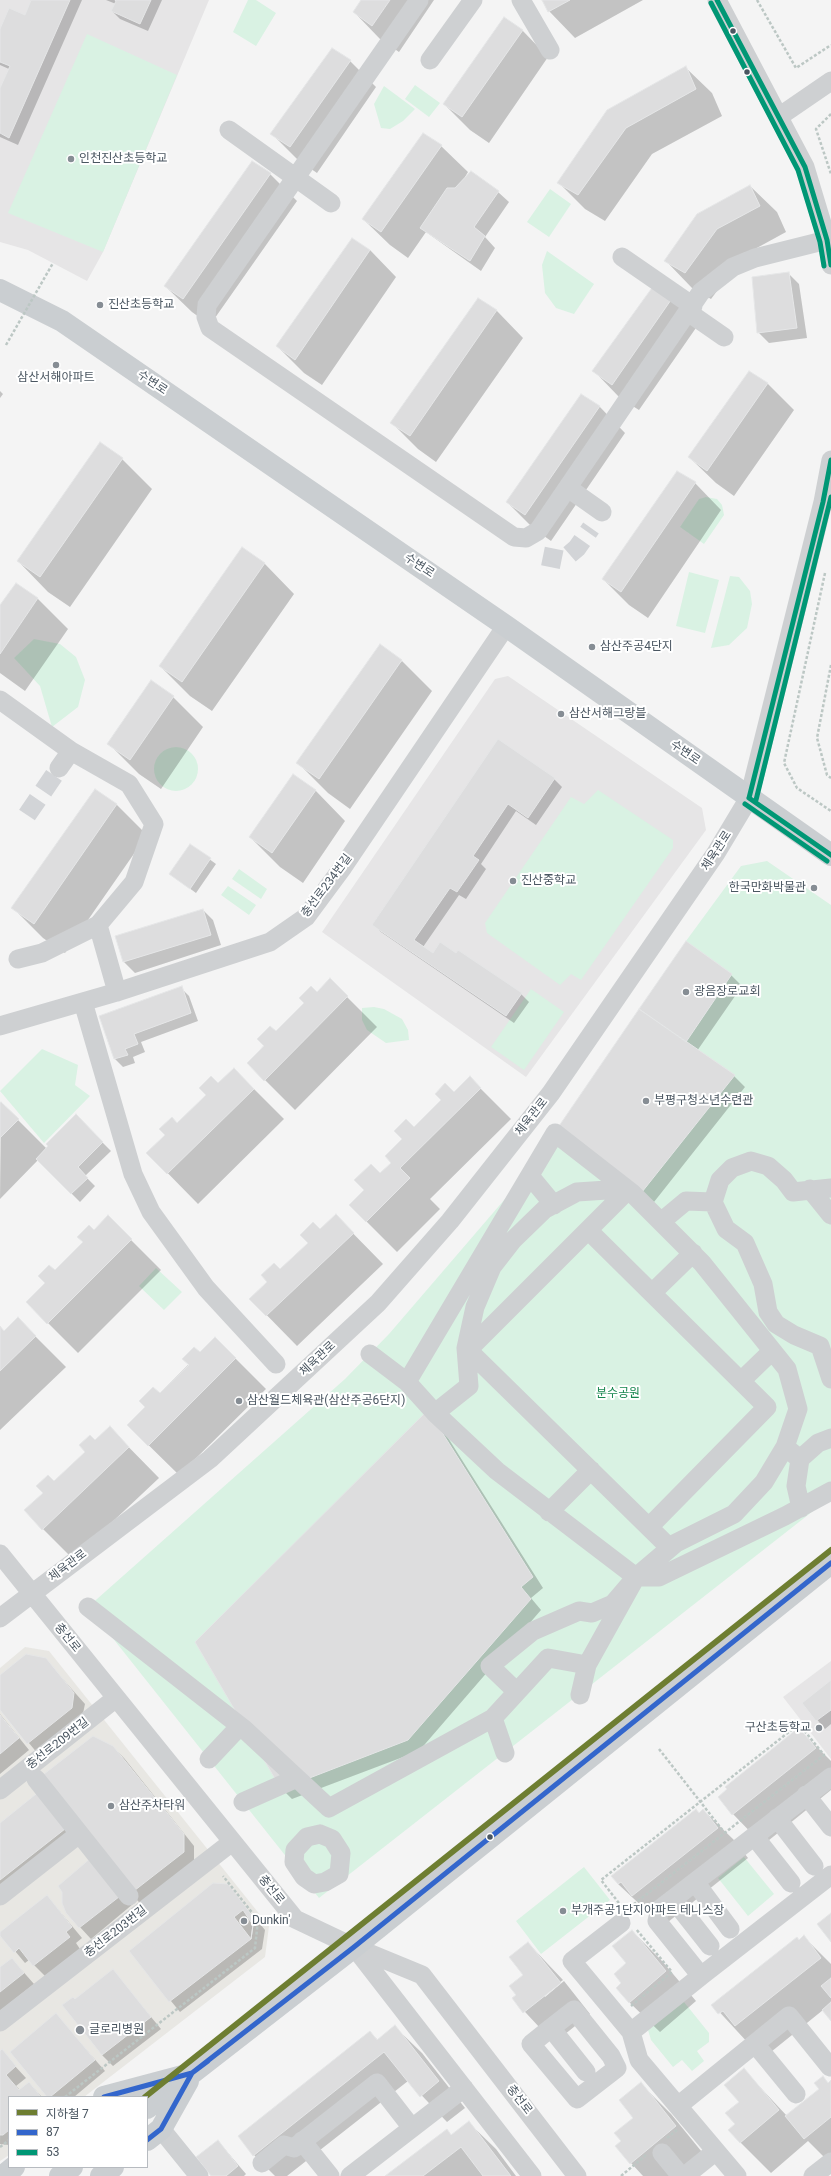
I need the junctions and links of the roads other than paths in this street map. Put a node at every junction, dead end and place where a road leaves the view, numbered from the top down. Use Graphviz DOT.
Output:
graph roads {
  1 [pos="419,0"];
  2 [pos="473,0"];
  3 [pos="521,0"];
  4 [pos="717,0"];
  5 [pos="550,50"];
  6 [pos="430,60"];
  7 [pos="831,81"];
  8 [pos="780,116"];
  9 [pos="228,130"];
  10 [pos="296,178"];
  11 [pos="331,203"];
  12 [pos="827,240"];
  13 [pos="622,257"];
  14 [pos="831,265"];
  15 [pos="0,290"];
  16 [pos="690,309"];
  17 [pos="724,337"];
  18 [pos="831,460"];
  19 [pos="568,488"];
  20 [pos="602,512"];
  21 [pos="506,626"];
  22 [pos="0,700"];
  23 [pos="71,751"];
  24 [pos="59,768"];
  25 [pos="749,798"];
  26 [pos="831,855"];
  27 [pos="98,925"];
  28 [pos="18,959"];
  29 [pos="117,992"];
  30 [pos="83,1002"];
  31 [pos="0,1026"];
  32 [pos="530,1176"];
  33 [pos="831,1188"];
  34 [pos="810,1189"];
  35 [pos="629,1193"];
  36 [pos="713,1202"];
  37 [pos="554,1205"];
  38 [pos="831,1215"];
  39 [pos="662,1221"];
  40 [pos="588,1230"];
  41 [pos="693,1253"];
  42 [pos="652,1293"];
  43 [pos="467,1349"];
  44 [pos="772,1351"];
  45 [pos="370,1354"];
  46 [pos="276,1364"];
  47 [pos="831,1379"];
  48 [pos="741,1381"];
  49 [pos="408,1382"];
  50 [pos="791,1384"];
  51 [pos="768,1407"];
  52 [pos="436,1413"];
  53 [pos="831,1438"];
  54 [pos="785,1447"];
  55 [pos="800,1459"];
  56 [pos="591,1470"];
  57 [pos="831,1491"];
  58 [pos="801,1508"];
  59 [pos="549,1512"];
  60 [pos="649,1527"];
  61 [pos="670,1548"];
  62 [pos="0,1554"];
  63 [pos="831,1564"];
  64 [pos="636,1577"];
  65 [pos="31,1594"];
  66 [pos="88,1607"];
  67 [pos="0,1618"];
  68 [pos="587,1665"];
  69 [pos="517,1692"];
  70 [pos="580,1695"];
  71 [pos="116,1698"];
  72 [pos="493,1718"];
  73 [pos="240,1726"];
  74 [pos="505,1753"];
  75 [pos="209,1759"];
  76 [pos="831,1777"];
  77 [pos="297,1778"];
  78 [pos="36,1779"];
  79 [pos="0,1790"];
  80 [pos="806,1795"];
  81 [pos="243,1802"];
  82 [pos="329,1808"];
  83 [pos="777,1818"];
  84 [pos="831,1827"];
  85 [pos="79,1834"];
  86 [pos="320,1834"];
  87 [pos="754,1836"];
  88 [pos="232,1842"];
  89 [pos="814,1866"];
  90 [pos="831,1875"];
  91 [pos="695,1882"];
  92 [pos="791,1883"];
  93 [pos="0,1896"];
  94 [pos="129,1896"];
  95 [pos="673,1899"];
  96 [pos="625,1915"];
  97 [pos="730,1929"];
  98 [pos="710,1946"];
  99 [pos="354,1947"];
  100 [pos="701,1976"];
  101 [pos="597,1993"];
  102 [pos="574,2010"];
  103 [pos="0,2022"];
  104 [pos="551,2028"];
  105 [pos="630,2032"];
  106 [pos="755,2044"];
  107 [pos="830,2067"];
  108 [pos="586,2072"];
  109 [pos="192,2073"];
  110 [pos="464,2088"];
  111 [pos="796,2094"];
  112 [pos="108,2096"];
  113 [pos="678,2106"];
  114 [pos="148,2107"];
  115 [pos="412,2128"];
  116 [pos="154,2135"];
  117 [pos="302,2141"];
  118 [pos="716,2151"];
  119 [pos="662,2153"];
  120 [pos="831,2162"];
  121 [pos="262,2163"];
  122 [pos="13,2168"];
  123 [pos="71,2168"];
  124 [pos="112,2168"];
  125 [pos="3,2176"];
  126 [pos="60,2176"];
  127 [pos="101,2176"];
  128 [pos="199,2176"];
  129 [pos="330,2176"];
  130 [pos="350,2176"];
  131 [pos="532,2176"];
  132 [pos="578,2176"];
  133 [pos="681,2176"];
  134 [pos="686,2176"];
  135 [pos="737,2176"];
  136 [pos="813,2176"];
  1 -- 10 [label="street"];
  2 -- 6 [label="street"];
  3 -- 5 [label="street"];
  4 -- 8 [label="street"];
  7 -- 8 [label="street"];
  8 -- 12 [label="street"];
  9 -- 10 [label="street"];
  10 -- 11 [label="street"];
  10 -- 19 [label="street"];
  12 -- 14 [label="street"];
  12 -- 16 [label="street"];
  13 -- 16 [label="street"];
  15 -- 21 [label="main road, 수변로"];
  16 -- 17 [label="street"];
  16 -- 19 [label="street"];
  18 -- 25 [label="street, 체육관로"];
  19 -- 20 [label="street"];
  21 -- 25 [label="main road, 수변로"];
  21 -- 29 [label="street, 충선로234번길"];
  22 -- 23 [label="street"];
  23 -- 24 [label="street"];
  23 -- 27 [label="street"];
  25 -- 26 [label="main road, 수변로"];
  25 -- 65 [label="street, 체육관로"];
  27 -- 28 [label="street"];
  27 -- 29 [label="street"];
  29 -- 30 [label="street, 충선로234번길"];
  30 -- 31 [label="street, 충선로234번길"];
  30 -- 46 [label="street"];
  32 -- 35 [label="street"];
  32 -- 37 [label="street"];
  32 -- 49 [label="street"];
  33 -- 34 [label="street"];
  34 -- 36 [label="street"];
  34 -- 38 [label="street"];
  35 -- 37 [label="street"];
  35 -- 39 [label="street"];
  35 -- 40 [label="street"];
  36 -- 39 [label="street"];
  36 -- 47 [label="street"];
  37 -- 43 [label="street"];
  39 -- 41 [label="street"];
  40 -- 42 [label="street"];
  40 -- 43 [label="street"];
  41 -- 42 [label="street"];
  41 -- 44 [label="street"];
  42 -- 48 [label="street"];
  43 -- 52 [label="street"];
  43 -- 56 [label="street"];
  44 -- 48 [label="street"];
  44 -- 50 [label="street"];
  45 -- 49 [label="street"];
  48 -- 51 [label="street"];
  49 -- 52 [label="street"];
  50 -- 51 [label="street"];
  50 -- 54 [label="street"];
  51 -- 60 [label="street"];
  52 -- 59 [label="street"];
  53 -- 55 [label="street"];
  54 -- 55 [label="street"];
  54 -- 61 [label="street"];
  55 -- 58 [label="street"];
  56 -- 59 [label="street"];
  56 -- 60 [label="street"];
  57 -- 58 [label="street"];
  58 -- 64 [label="street"];
  59 -- 64 [label="street"];
  60 -- 61 [label="street"];
  61 -- 64 [label="street"];
  62 -- 65 [label="street, 충선로"];
  63 -- 99 [label="main road"];
  64 -- 68 [label="street"];
  64 -- 69 [label="street"];
  65 -- 67 [label="street, 체육관로"];
  65 -- 71 [label="street, 충선로"];
  66 -- 73 [label="street"];
  68 -- 69 [label="street"];
  68 -- 70 [label="street"];
  69 -- 72 [label="street"];
  71 -- 79 [label="street, 충선로209번길"];
  71 -- 88 [label="street, 충선로"];
  72 -- 74 [label="street"];
  72 -- 82 [label="street"];
  73 -- 75 [label="street"];
  73 -- 77 [label="street"];
  76 -- 80 [label="street"];
  77 -- 81 [label="street"];
  77 -- 82 [label="street"];
  78 -- 85 [label="street"];
  80 -- 83 [label="street"];
  80 -- 84 [label="street"];
  82 -- 86 [label="street"];
  83 -- 87 [label="street"];
  83 -- 89 [label="street"];
  85 -- 93 [label="street"];
  85 -- 94 [label="street"];
  87 -- 91 [label="street"];
  87 -- 92 [label="street"];
  88 -- 99 [label="street, 충선로"];
  88 -- 103 [label="street, 충선로203번길"];
  90 -- 100 [label="street"];
  91 -- 95 [label="street"];
  91 -- 97 [label="street"];
  95 -- 98 [label="street"];
  95 -- 100 [label="street"];
  96 -- 101 [label="street"];
  99 -- 109 [label="main road"];
  99 -- 110 [label="street"];
  99 -- 132 [label="street, 충선로"];
  100 -- 105 [label="street"];
  101 -- 102 [label="street"];
  101 -- 105 [label="street"];
  102 -- 104 [label="street"];
  102 -- 104 [label="street"];
  104 -- 108 [label="street"];
  105 -- 113 [label="street"];
  106 -- 107 [label="street"];
  106 -- 111 [label="street"];
  106 -- 113 [label="street"];
  109 -- 112 [label="main road"];
  109 -- 114 [label="main road"];
  109 -- 116 [label="main road"];
  110 -- 115 [label="street"];
  110 -- 131 [label="street"];
  113 -- 118 [label="street"];
  115 -- 117 [label="street"];
  115 -- 130 [label="street"];
  116 -- 128 [label="street"];
  117 -- 121 [label="street"];
  117 -- 129 [label="street"];
  118 -- 134 [label="street"];
  118 -- 135 [label="street"];
  119 -- 133 [label="street"];
  120 -- 136 [label="street"];
  122 -- 125 [label="main road"];
  123 -- 126 [label="main road"];
  124 -- 127 [label="main road"];
}
